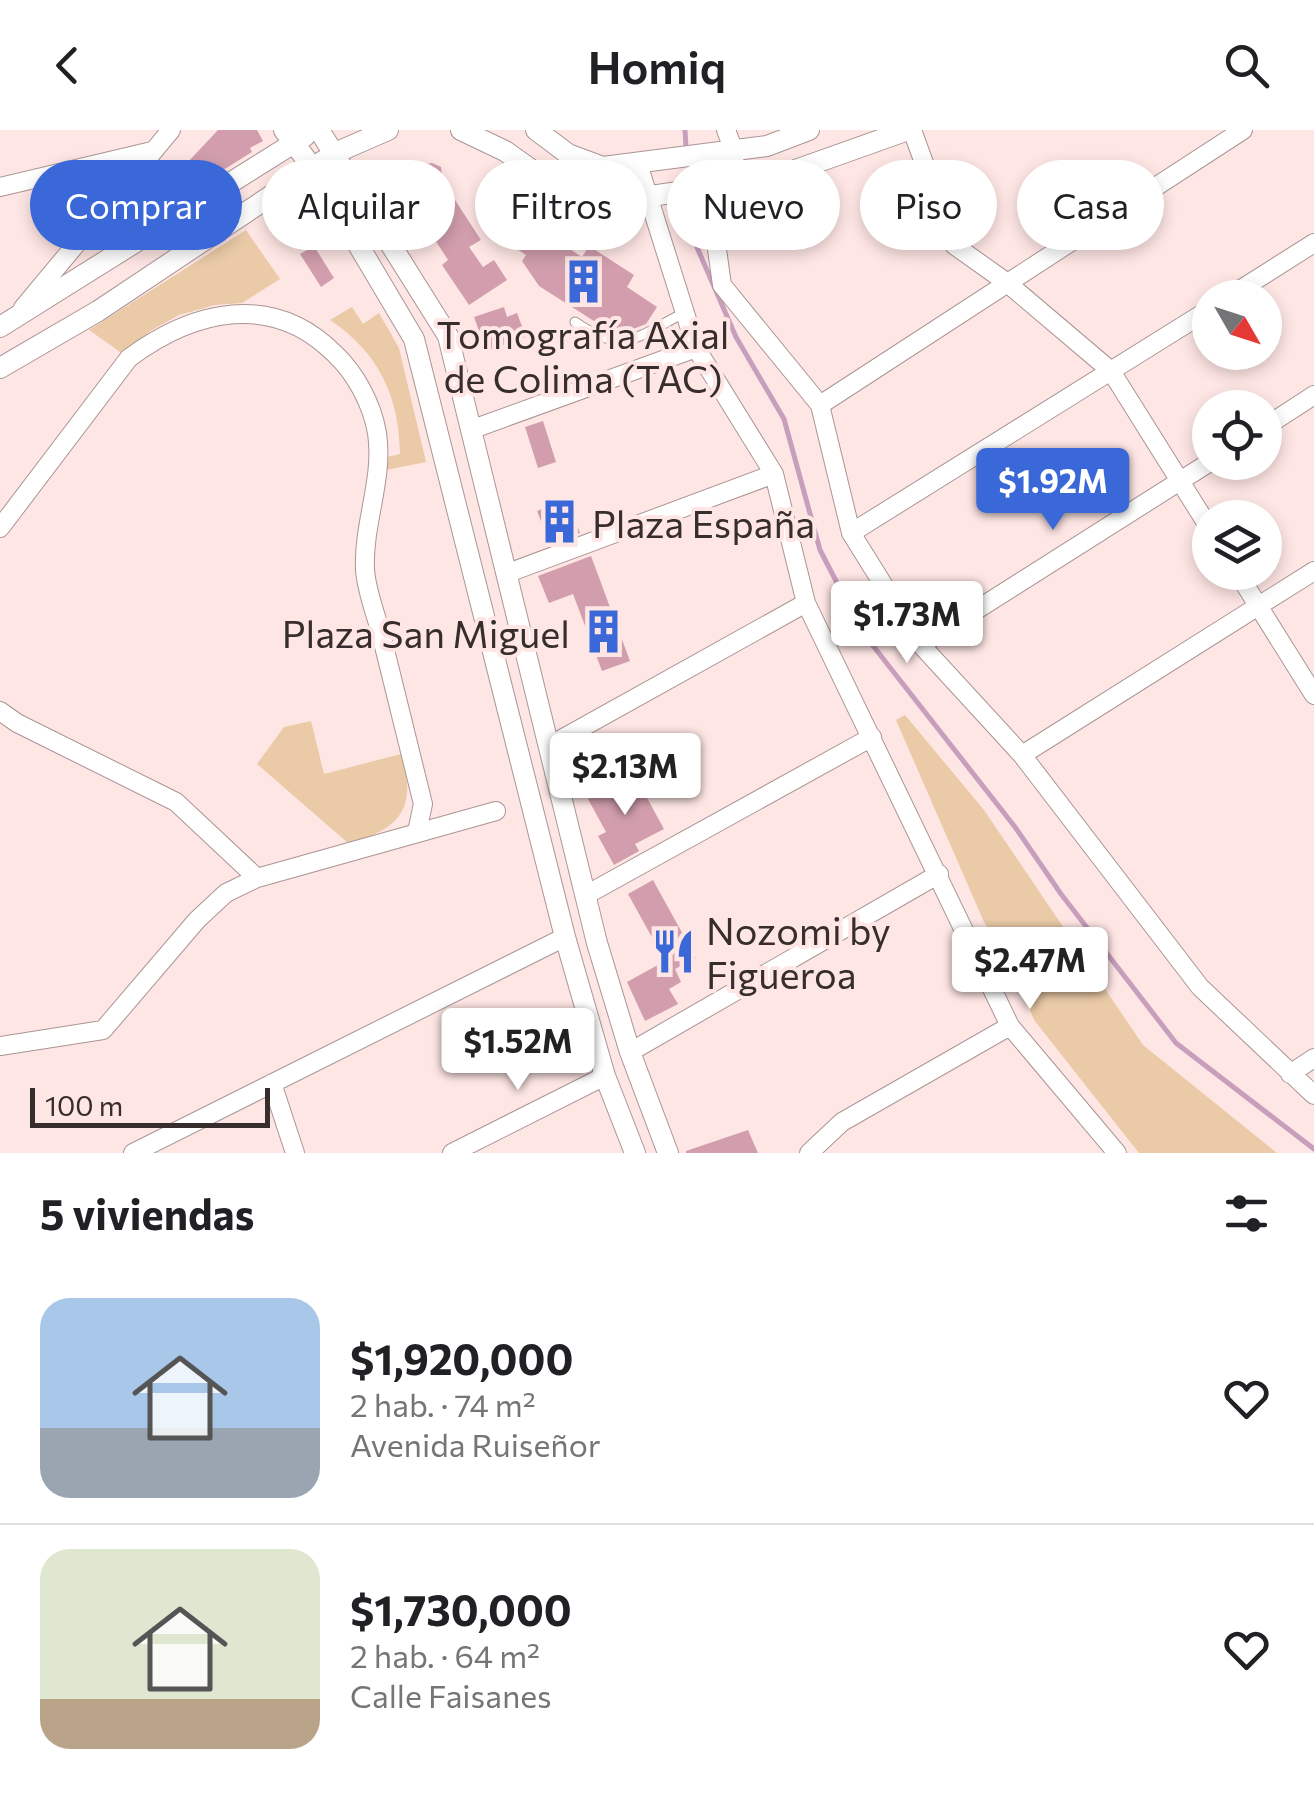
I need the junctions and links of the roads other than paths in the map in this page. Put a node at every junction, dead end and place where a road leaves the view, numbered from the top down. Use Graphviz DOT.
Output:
graph roads {
  1 [pos="171,130"];
  2 [pos="318,130"];
  3 [pos="388,130"];
  4 [pos="461,130"];
  5 [pos="536,130"];
  6 [pos="726,130"];
  7 [pos="809,130"];
  8 [pos="910,130"];
  9 [pos="1243,130"];
  10 [pos="290,136"];
  11 [pos="152,151"];
  12 [pos="734,151"];
  13 [pos="335,153"];
  14 [pos="307,160"];
  15 [pos="324,160"];
  16 [pos="518,160"];
  17 [pos="581,160"];
  18 [pos="734,160"];
  19 [pos="824,160"];
  20 [pos="647,163"];
  21 [pos="0,187"];
  22 [pos="667,194"];
  23 [pos="647,197"];
  24 [pos="262,200"];
  25 [pos="1314,243"];
  26 [pos="361,250"];
  27 [pos="718,250"];
  28 [pos="79,277"];
  29 [pos="1256,280"];
  30 [pos="1006,282"];
  31 [pos="98,310"];
  32 [pos="20,312"];
  33 [pos="684,313"];
  34 [pos="1192,320"];
  35 [pos="575,322"];
  36 [pos="0,326"];
  37 [pos="696,348"];
  38 [pos="0,368"];
  39 [pos="1112,371"];
  40 [pos="1314,396"];
  41 [pos="464,397"];
  42 [pos="820,406"];
  43 [pos="430,407"];
  44 [pos="1282,416"];
  45 [pos="473,429"];
  46 [pos="1192,473"];
  47 [pos="774,474"];
  48 [pos="1180,480"];
  49 [pos="1192,500"];
  50 [pos="0,528"];
  51 [pos="851,534"];
  52 [pos="1314,570"];
  53 [pos="508,573"];
  54 [pos="1248,590"];
  55 [pos="806,603"];
  56 [pos="1258,606"];
  57 [pos="921,645"];
  58 [pos="1314,696"];
  59 [pos="0,711"];
  60 [pos="872,737"];
  61 [pos="549,746"];
  62 [pos="1022,754"];
  63 [pos="496,811"];
  64 [pos="417,832"];
  65 [pos="939,874"];
  66 [pos="257,878"];
  67 [pos="586,895"];
  68 [pos="565,937"];
  69 [pos="1010,1026"];
  70 [pos="0,1046"];
  71 [pos="630,1052"];
  72 [pos="1314,1058"];
  73 [pos="1290,1074"];
  74 [pos="605,1076"];
  75 [pos="272,1083"];
  76 [pos="1314,1095"];
  77 [pos="133,1153"];
  78 [pos="295,1153"];
  79 [pos="452,1153"];
  80 [pos="634,1153"];
  81 [pos="668,1153"];
  82 [pos="809,1153"];
  83 [pos="1117,1153"];
  1 -- 11 [label="street"];
  2 -- 10 [label="street"];
  2 -- 13 [label="street"];
  3 -- 13 [label="street"];
  4 -- 16 [label="street"];
  5 -- 17 [label="street"];
  6 -- 12 [label="street"];
  7 -- 12 [label="street"];
  8 -- 19 [label="street"];
  8 -- 30 [label="street"];
  9 -- 30 [label="street"];
  10 -- 14 [label="street"];
  10 -- 28 [label="street"];
  11 -- 21 [label="street"];
  11 -- 32 [label="street"];
  12 -- 18 [label="street"];
  12 -- 20 [label="street"];
  13 -- 15 [label="street"];
  13 -- 41 [label="street"];
  22 -- 23 [label="street"];
  23 -- 33 [label="street"];
  24 -- 31 [label="street"];
  25 -- 29 [label="street"];
  26 -- 43 [label="street"];
  27 -- 42 [label="street"];
  28 -- 31 [label="street"];
  28 -- 32 [label="street"];
  30 -- 39 [label="street"];
  30 -- 42 [label="street"];
  31 -- 38 [label="street"];
  32 -- 36 [label="street"];
  33 -- 35 [label="lane"];
  33 -- 37 [label="street"];
  34 -- 39 [label="street"];
  37 -- 45 [label="street"];
  37 -- 47 [label="street"];
  39 -- 48 [label="street"];
  39 -- 51 [label="street"];
  40 -- 44 [label="street"];
  41 -- 43 [label="street"];
  41 -- 45 [label="street"];
  42 -- 51 [label="street"];
  43 -- 68 [label="street"];
  45 -- 53 [label="street"];
  46 -- 48 [label="street"];
  47 -- 53 [label="street"];
  47 -- 55 [label="street"];
  48 -- 49 [label="street"];
  48 -- 57 [label="street"];
  50 -- 64 [label="street"];
  51 -- 57 [label="street"];
  52 -- 56 [label="street"];
  53 -- 61 [label="street"];
  54 -- 56 [label="street"];
  55 -- 60 [label="street"];
  55 -- 61 [label="street"];
  56 -- 58 [label="street"];
  56 -- 62 [label="street"];
  57 -- 62 [label="street"];
  59 -- 66 [label="street"];
  60 -- 65 [label="street"];
  60 -- 67 [label="street"];
  61 -- 67 [label="street"];
  62 -- 73 [label="street"];
  63 -- 64 [label="street"];
  64 -- 66 [label="street"];
  65 -- 69 [label="street"];
  65 -- 71 [label="street"];
  66 -- 70 [label="street"];
  67 -- 71 [label="street"];
  68 -- 74 [label="street"];
  68 -- 75 [label="street"];
  69 -- 82 [label="street"];
  69 -- 83 [label="street"];
  71 -- 81 [label="street"];
  72 -- 73 [label="street"];
  73 -- 76 [label="street"];
  74 -- 79 [label="street"];
  74 -- 80 [label="street"];
  75 -- 77 [label="street"];
  75 -- 78 [label="street"];
}
